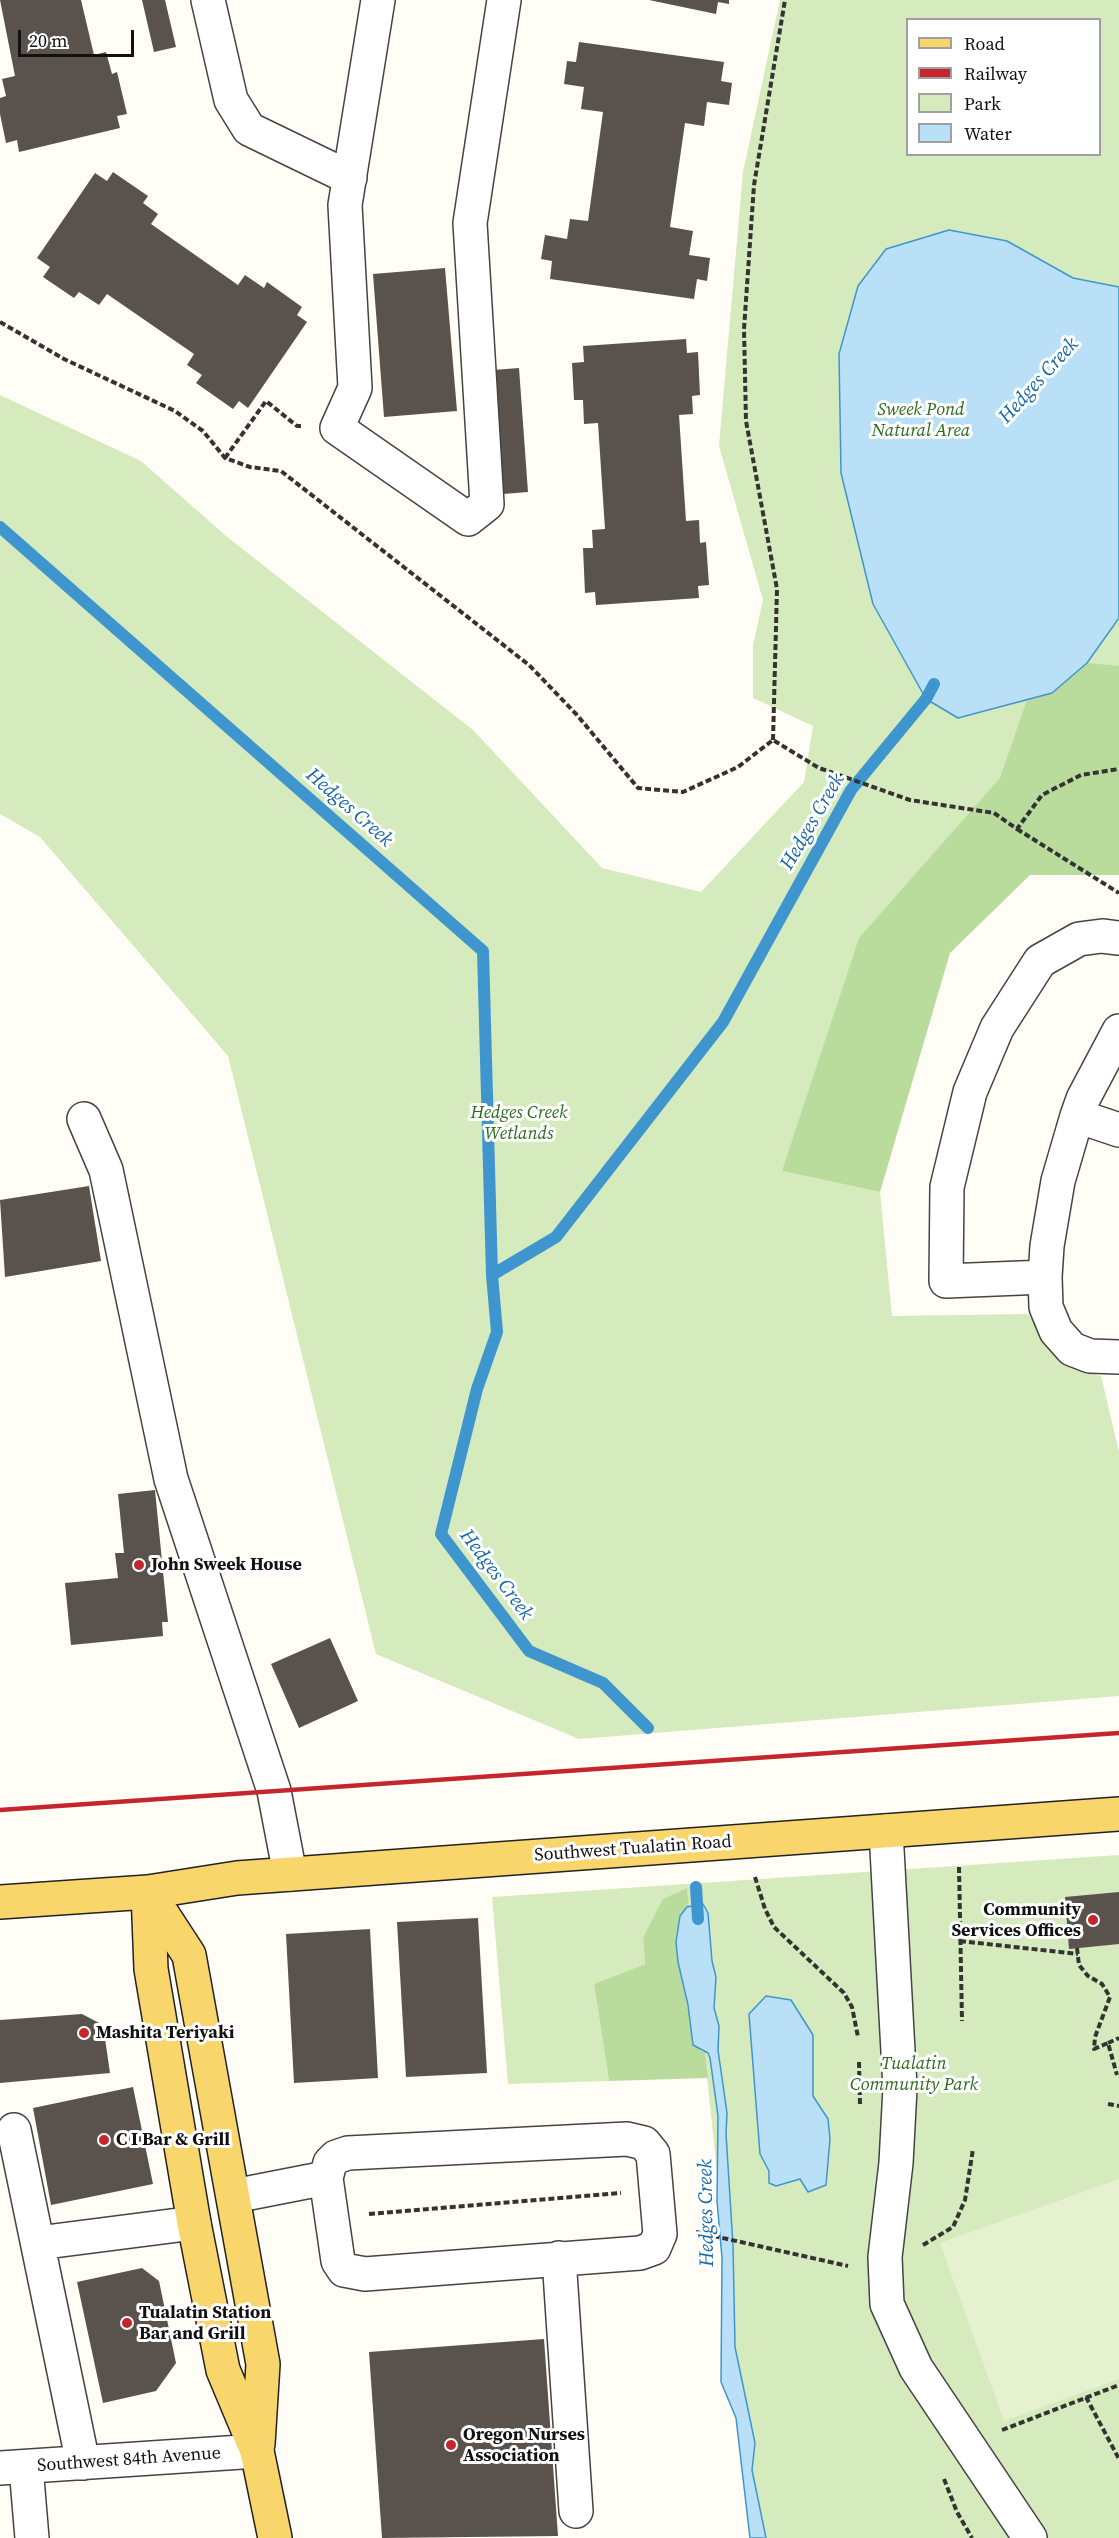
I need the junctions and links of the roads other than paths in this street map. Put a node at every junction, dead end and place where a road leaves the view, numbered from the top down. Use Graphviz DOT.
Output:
graph roads {
  1 [pos="208,0"];
  2 [pos="378,0"];
  3 [pos="504,0"];
  4 [pos="350,178"];
  5 [pos="1119,938"];
  6 [pos="1119,1031"];
  7 [pos="1077,1116"];
  8 [pos="84,1119"];
  9 [pos="1119,1130"];
  10 [pos="1045,1277"];
  11 [pos="1119,1357"];
  12 [pos="1119,1814"];
  13 [pos="886,1831"];
  14 [pos="290,1874"];
  15 [pos="148,1892"];
  16 [pos="0,1902"];
  17 [pos="14,2130"];
  18 [pos="327,2178"];
  19 [pos="234,2196"];
  20 [pos="194,2223"];
  21 [pos="38,2243"];
  22 [pos="559,2258"];
  23 [pos="257,2451"];
  24 [pos="83,2463"];
  25 [pos="13,2468"];
  26 [pos="576,2511"];
  27 [pos="32,2538"];
  28 [pos="275,2538"];
  29 [pos="1029,2538"];
  1 -- 4 [label="street"];
  2 -- 4 [label="street"];
  3 -- 4 [label="street"];
  5 -- 10 [label="street"];
  6 -- 7 [label="street"];
  7 -- 9 [label="street"];
  7 -- 10 [label="street"];
  8 -- 14 [label="street"];
  10 -- 11 [label="street"];
  12 -- 13 [label="main road, Southwest Tualatin Road"];
  13 -- 14 [label="main road, Southwest Tualatin Road"];
  13 -- 29 [label="street"];
  14 -- 15 [label="main road, Southwest Tualatin Road"];
  15 -- 16 [label="main road, Southwest Tualatin Road"];
  15 -- 19 [label="main road"];
  15 -- 20 [label="main road"];
  17 -- 21 [label="street"];
  18 -- 19 [label="street"];
  18 -- 22 [label="street"];
  18 -- 22 [label="street"];
  19 -- 23 [label="main road"];
  20 -- 21 [label="street"];
  20 -- 23 [label="main road"];
  21 -- 24 [label="street"];
  22 -- 26 [label="street"];
  23 -- 24 [label="street, Southwest 84th Avenue"];
  23 -- 28 [label="main road"];
  24 -- 25 [label="street, Southwest 84th Avenue"];
  25 -- 27 [label="street"];
}
